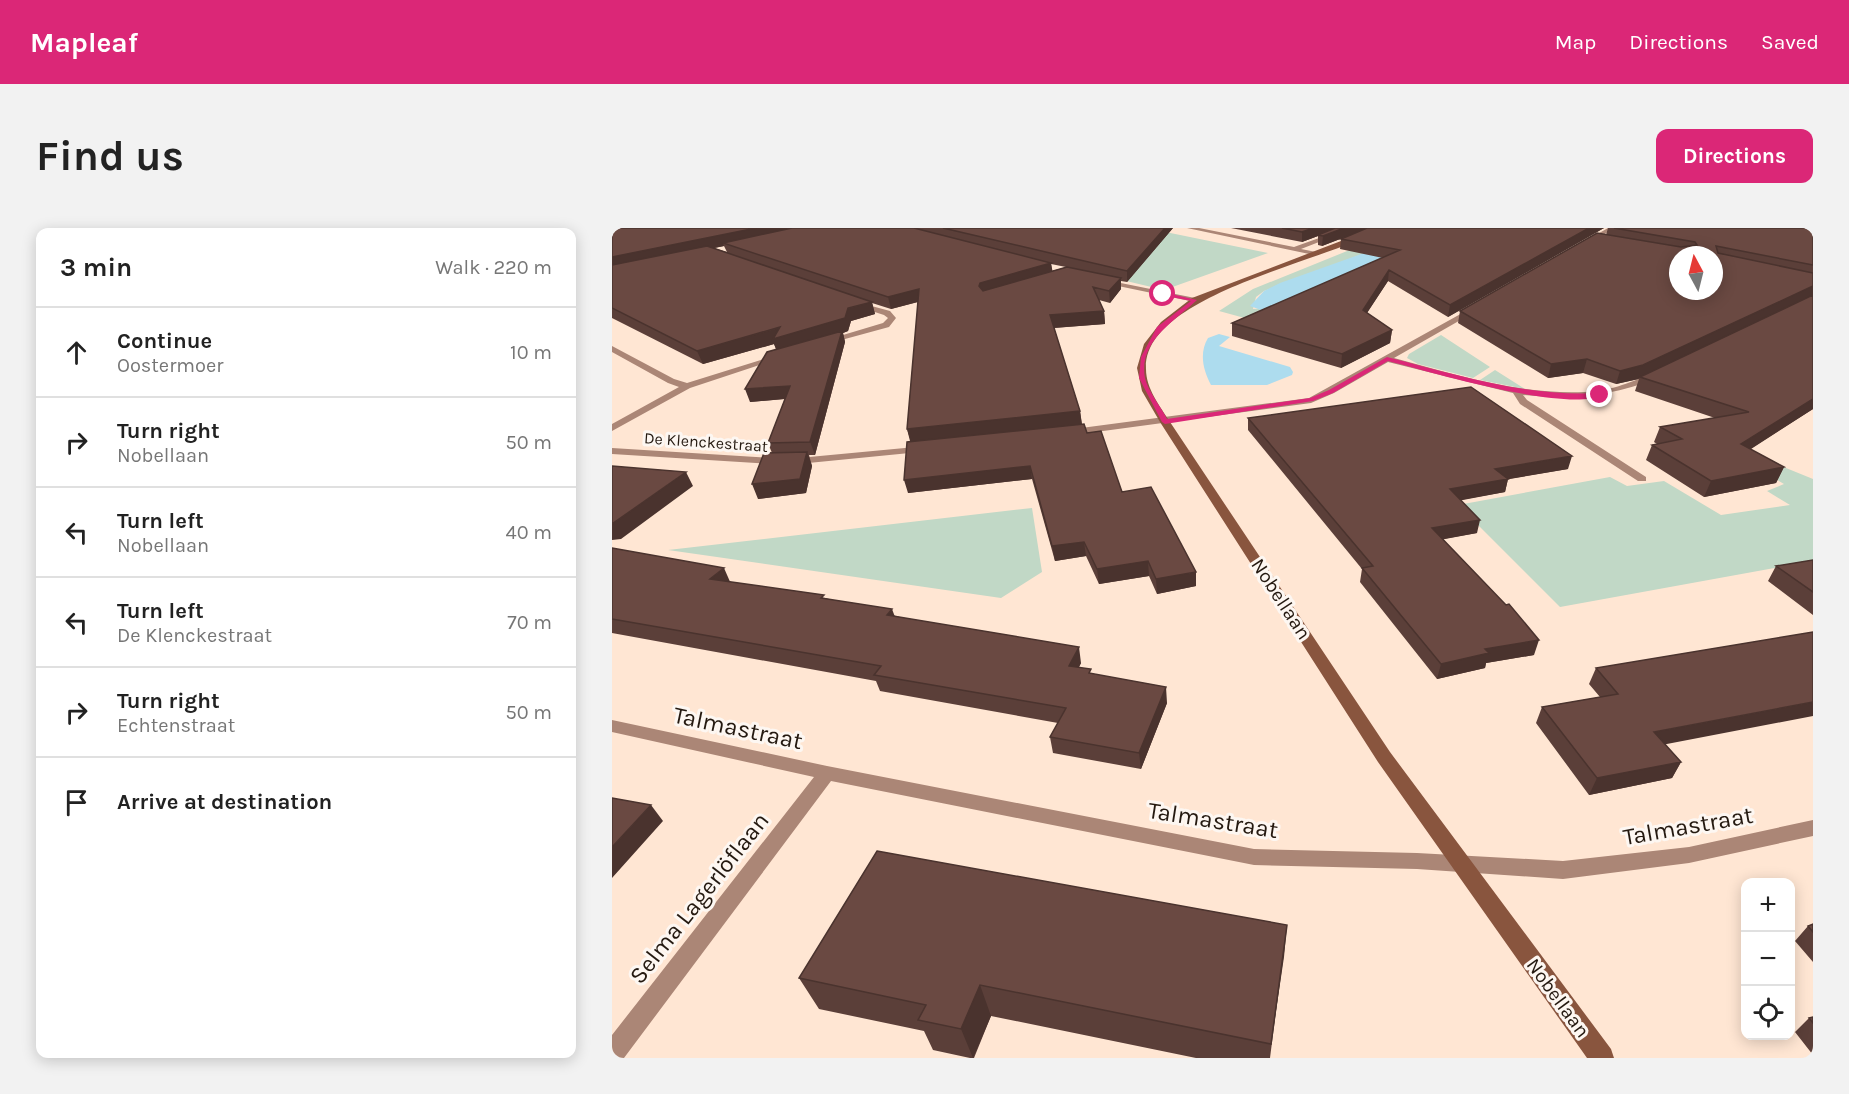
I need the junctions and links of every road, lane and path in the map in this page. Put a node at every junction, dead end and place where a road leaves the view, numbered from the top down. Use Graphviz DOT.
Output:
graph roads {
  1 [pos="1190,228"];
  2 [pos="1352,228"];
  3 [pos="1380,228"];
  4 [pos="1612,228"];
  5 [pos="1592,239"];
  6 [pos="1602,241"];
  7 [pos="1294,249"];
  8 [pos="1574,250"];
  9 [pos="1314,253"];
  10 [pos="1089,278"];
  11 [pos="844,298"];
  12 [pos="1195,300"];
  13 [pos="1484,303"];
  14 [pos="820,344"];
  15 [pos="612,349"];
  16 [pos="791,353"];
  17 [pos="1387,359"];
  18 [pos="1663,373"];
  19 [pos="687,386"];
  20 [pos="1516,391"];
  21 [pos="1165,422"];
  22 [pos="612,428"];
  23 [pos="1054,434"];
  24 [pos="941,447"];
  25 [pos="612,451"];
  26 [pos="1642,479"];
  27 [pos="612,726"];
  28 [pos="827,773"];
  29 [pos="1813,828"];
  30 [pos="1459,863"];
  31 [pos="612,1054"];
  32 [pos="1602,1058"];
  1 -- 7 [label="street"];
  2 -- 7 [label="street"];
  3 -- 9 [label="street, Nobellaan"];
  4 -- 5 [label="street"];
  5 -- 6 [label="street"];
  5 -- 8 [label="street"];
  7 -- 9 [label="street"];
  9 -- 12 [label="street, Nobellaan"];
  10 -- 12 [label="street"];
  11 -- 14 [label="street"];
  12 -- 21 [label="street, Nobellaan"];
  13 -- 17 [label="street"];
  15 -- 19 [label="street"];
  16 -- 19 [label="street"];
  17 -- 20 [label="street"];
  17 -- 21 [label="street"];
  18 -- 20 [label="street"];
  19 -- 22 [label="street"];
  20 -- 26 [label="street"];
  21 -- 23 [label="street"];
  21 -- 30 [label="street, Nobellaan"];
  24 -- 25 [label="street, De Klenckestraat"];
  27 -- 28 [label="street, Talmastraat"];
  28 -- 30 [label="street, Talmastraat"];
  28 -- 31 [label="street, Selma Lagerlöflaan"];
  29 -- 30 [label="street, Talmastraat"];
  30 -- 32 [label="street, Nobellaan"];
}
